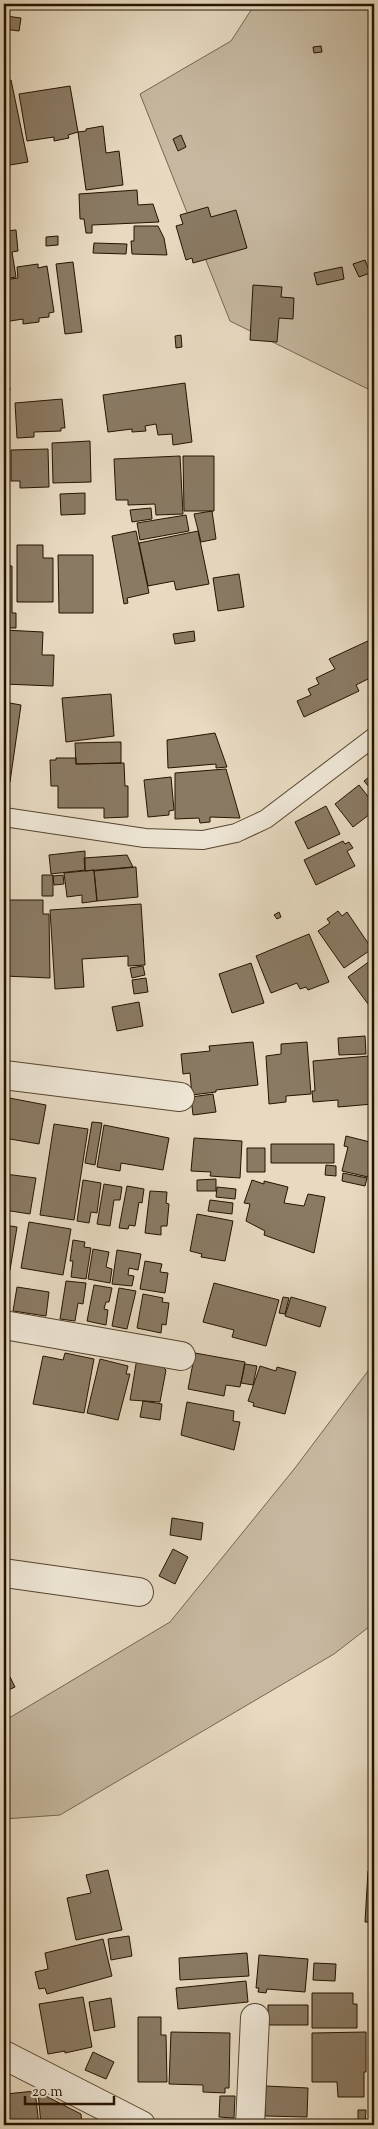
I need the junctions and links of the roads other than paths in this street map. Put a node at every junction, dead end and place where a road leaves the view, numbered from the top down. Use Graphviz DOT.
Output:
graph roads {
  1 [pos="374,738"];
  2 [pos="4,817"];
  3 [pos="4,1075"];
  4 [pos="180,1097"];
  5 [pos="4,1324"];
  6 [pos="181,1356"];
  7 [pos="4,1573"];
  8 [pos="139,1592"];
  9 [pos="255,2018"];
  10 [pos="4,2055"];
  11 [pos="131,2124"];
  12 [pos="250,2125"];
  1 -- 2 [label="lane"];
  3 -- 4 [label="street"];
  5 -- 6 [label="street"];
  7 -- 8 [label="street"];
  9 -- 12 [label="street"];
  10 -- 11 [label="street"];
}
